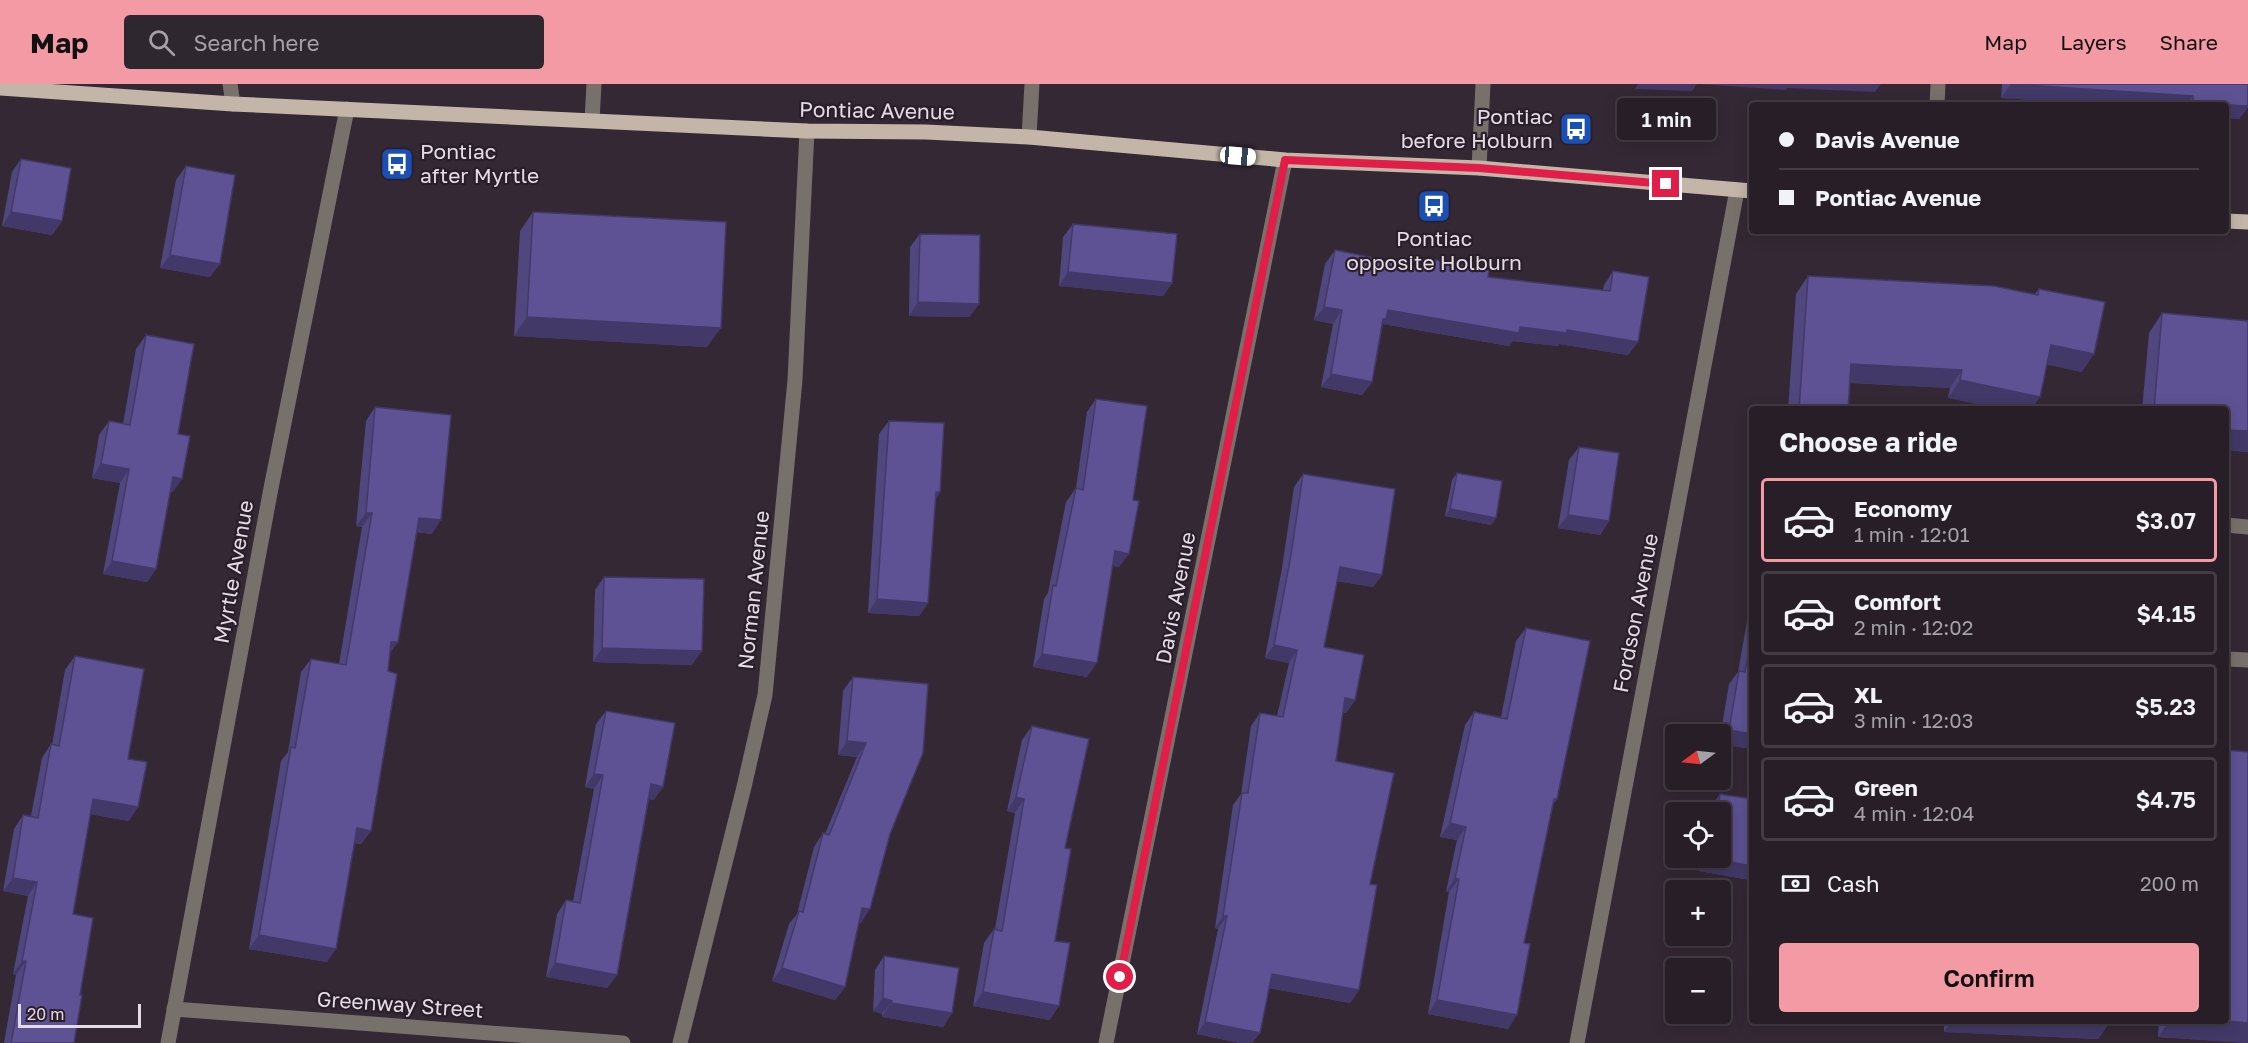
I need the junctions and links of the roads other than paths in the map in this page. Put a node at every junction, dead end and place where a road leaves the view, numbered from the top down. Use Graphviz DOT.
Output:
graph roads {
  1 [pos="230,84"];
  2 [pos="594,84"];
  3 [pos="1032,84"];
  4 [pos="1484,84"];
  5 [pos="1938,84"];
  6 [pos="0,88"];
  7 [pos="1937,102"];
  8 [pos="233,104"];
  9 [pos="347,110"];
  10 [pos="592,120"];
  11 [pos="807,131"];
  12 [pos="1029,137"];
  13 [pos="1285,160"];
  14 [pos="1479,168"];
  15 [pos="1744,191"];
  16 [pos="2229,221"];
  17 [pos="2248,222"];
  18 [pos="2229,525"];
  19 [pos="2248,526"];
  20 [pos="2229,659"];
  21 [pos="2248,660"];
  22 [pos="174,1009"];
  23 [pos="168,1043"];
  24 [pos="623,1043"];
  25 [pos="680,1043"];
  26 [pos="1106,1043"];
  27 [pos="1577,1043"];
  1 -- 8 [label="street"];
  2 -- 10 [label="street"];
  3 -- 12 [label="street"];
  4 -- 14 [label="street"];
  5 -- 7 [label="street"];
  6 -- 8 [label="main road, Pontiac Avenue"];
  8 -- 9 [label="main road, Pontiac Avenue"];
  9 -- 10 [label="main road, Pontiac Avenue"];
  9 -- 22 [label="street, Myrtle Avenue"];
  10 -- 11 [label="main road, Pontiac Avenue"];
  11 -- 12 [label="main road, Pontiac Avenue"];
  11 -- 25 [label="street, Norman Avenue"];
  12 -- 13 [label="main road, Pontiac Avenue"];
  13 -- 14 [label="main road, Pontiac Avenue"];
  13 -- 26 [label="street, Davis Avenue"];
  14 -- 15 [label="main road, Pontiac Avenue"];
  15 -- 27 [label="street, Fordson Avenue"];
  16 -- 17 [label="main road"];
  18 -- 19 [label="street"];
  20 -- 21 [label="street"];
  22 -- 23 [label="street, Myrtle Avenue"];
  22 -- 24 [label="street, Greenway Street"];
}
